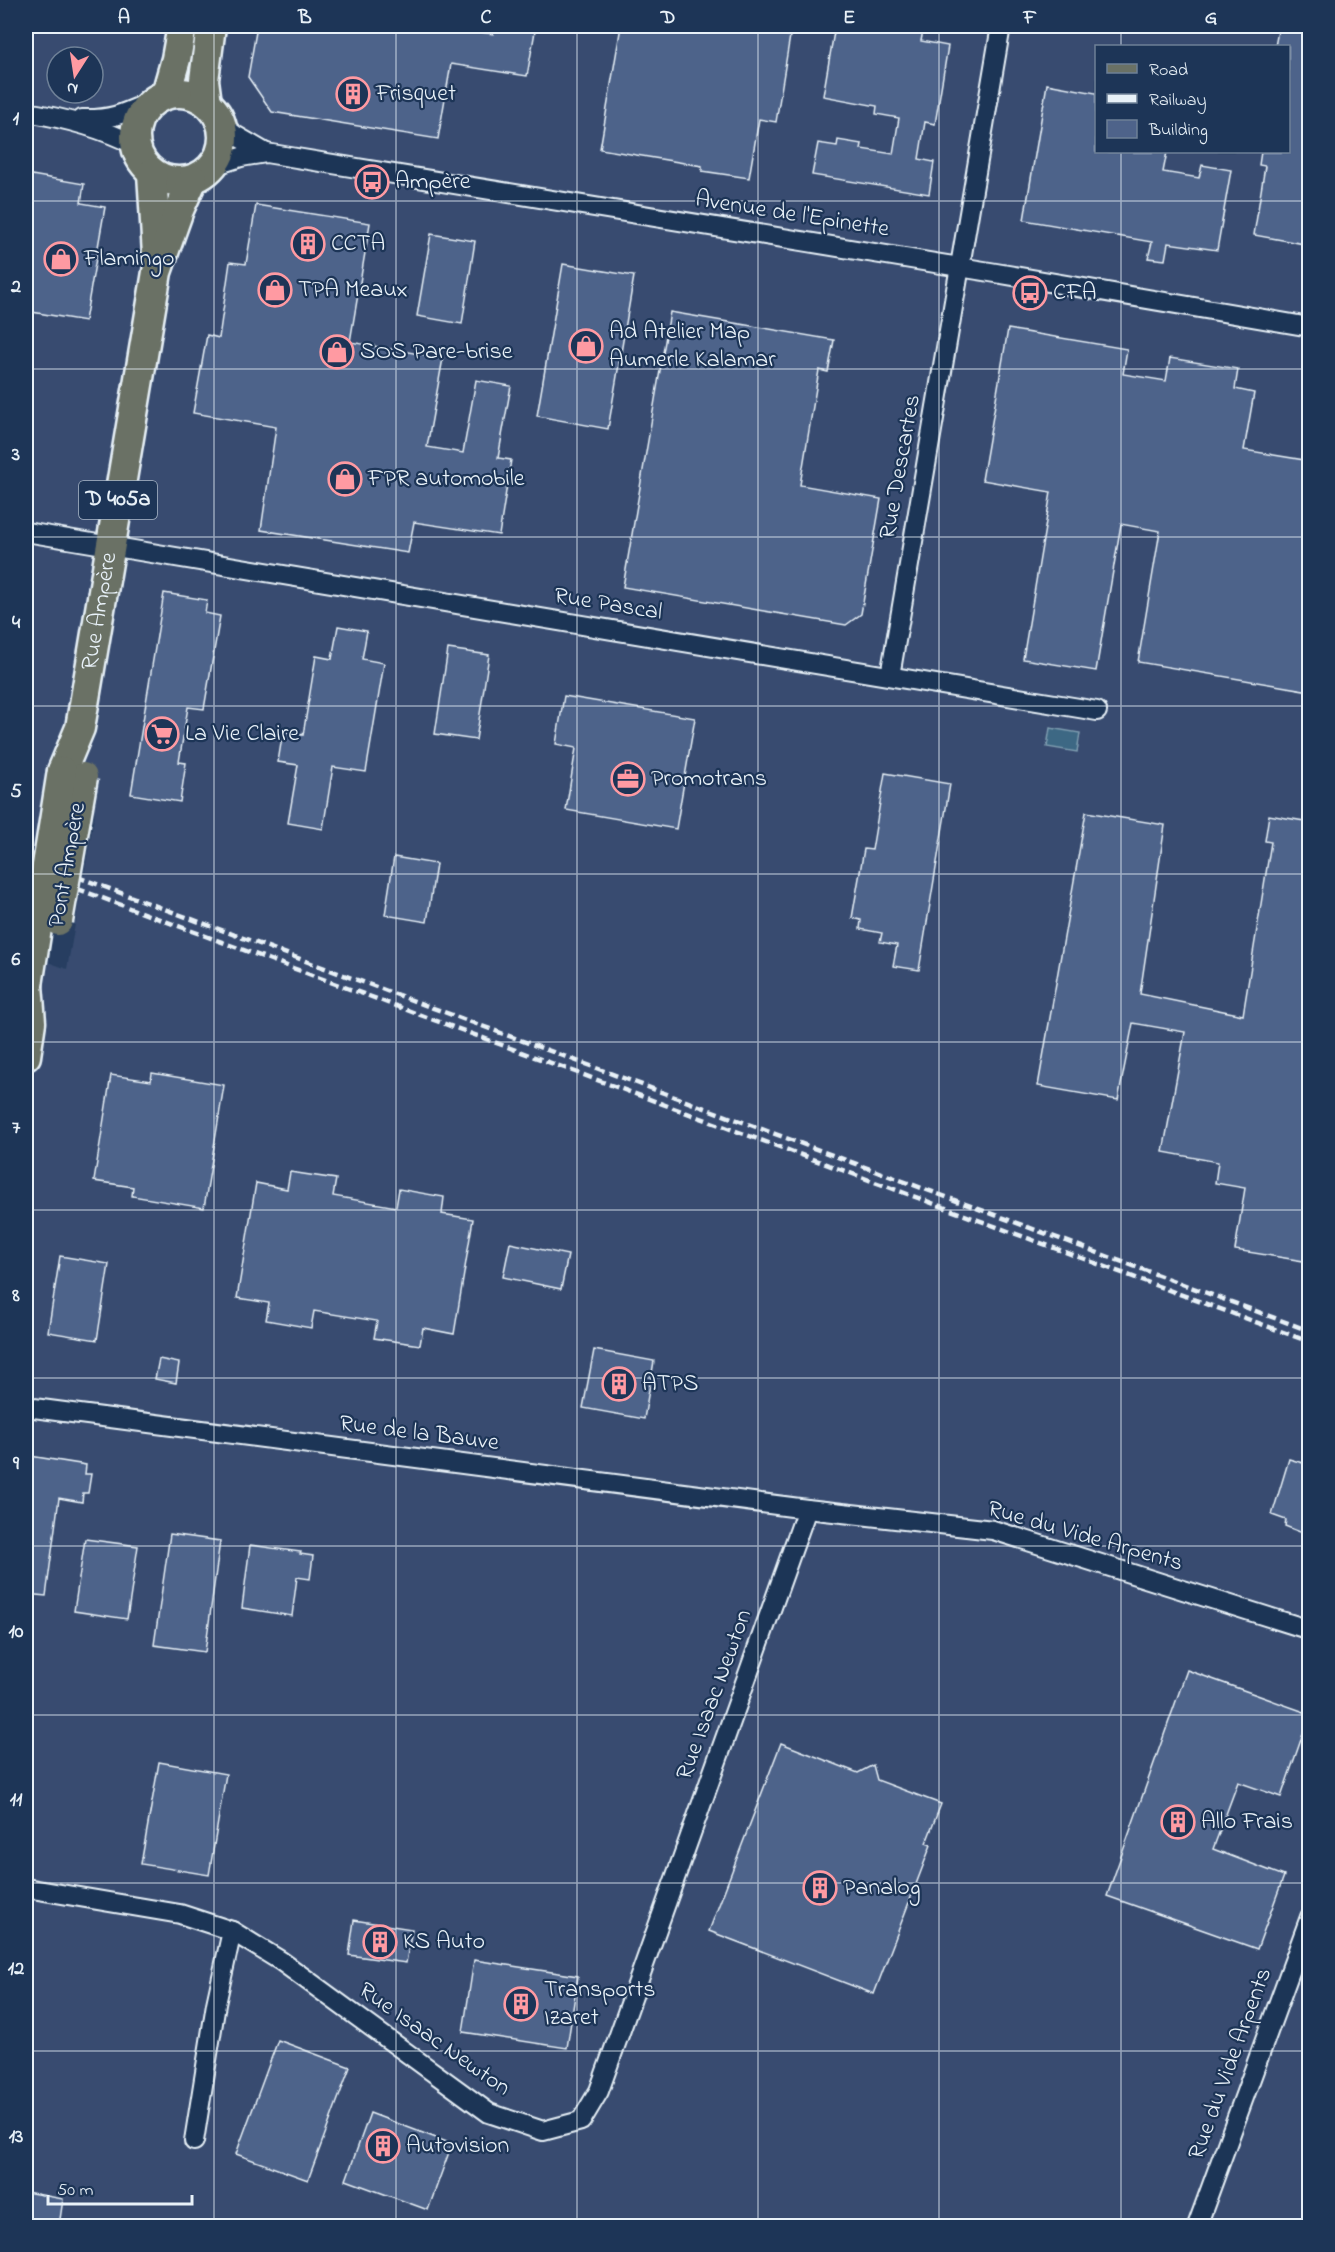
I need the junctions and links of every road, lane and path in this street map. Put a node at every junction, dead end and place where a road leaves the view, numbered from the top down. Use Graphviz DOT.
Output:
graph roads {
  1 [pos="182,26"];
  2 [pos="211,26"];
  3 [pos="1001,26"];
  4 [pos="159,98"];
  5 [pos="26,112"];
  6 [pos="214,113"];
  7 [pos="55,117"];
  8 [pos="135,146"];
  9 [pos="266,153"];
  10 [pos="152,173"];
  11 [pos="203,173"];
  12 [pos="960,267"];
  13 [pos="157,272"];
  14 [pos="1310,327"];
  15 [pos="26,532"];
  16 [pos="111,545"];
  17 [pos="890,676"];
  18 [pos="1097,711"];
  19 [pos="72,774"];
  20 [pos="26,1056"];
  21 [pos="26,1407"];
  22 [pos="807,1509"];
  23 [pos="1310,1630"];
  24 [pos="26,1888"];
  25 [pos="1310,1917"];
  26 [pos="232,1930"];
  27 [pos="194,2141"];
  28 [pos="1197,2226"];
  1 -- 4 [label="main road"];
  2 -- 6 [label="main road"];
  3 -- 12 [label="street, Rue Descartes"];
  4 -- 6 [label="main road"];
  4 -- 7 [label="street"];
  4 -- 8 [label="main road"];
  5 -- 7 [label="street"];
  6 -- 9 [label="street, Avenue de l'Epinette"];
  6 -- 11 [label="main road"];
  7 -- 8 [label="street"];
  8 -- 10 [label="main road"];
  9 -- 11 [label="street, Avenue de l'Epinette"];
  9 -- 12 [label="street, Avenue de l'Epinette"];
  10 -- 11 [label="main road"];
  10 -- 13 [label="main road, Rue Ampère / D 405a"];
  11 -- 13 [label="main road, Rue Ampère / D 405a"];
  12 -- 14 [label="street, Avenue de l'Epinette"];
  12 -- 17 [label="street, Rue Descartes"];
  13 -- 16 [label="main road, Rue Ampère / D 405a"];
  15 -- 16 [label="street, Rue Pascal"];
  16 -- 17 [label="street, Rue Pascal"];
  16 -- 19 [label="main road, Rue Ampère / D 405a"];
  17 -- 18 [label="street, Rue Pascal"];
  19 -- 20 [label="main road, Pont Ampère, bridge"];
  21 -- 22 [label="street, Rue de la Bauve"];
  22 -- 23 [label="street, Rue du Vide Arpents"];
  22 -- 26 [label="street, Rue Isaac Newton"];
  24 -- 26 [label="street, Rue Isaac Newton"];
  25 -- 28 [label="street, Rue du Vide Arpents"];
  26 -- 27 [label="street"];
}
